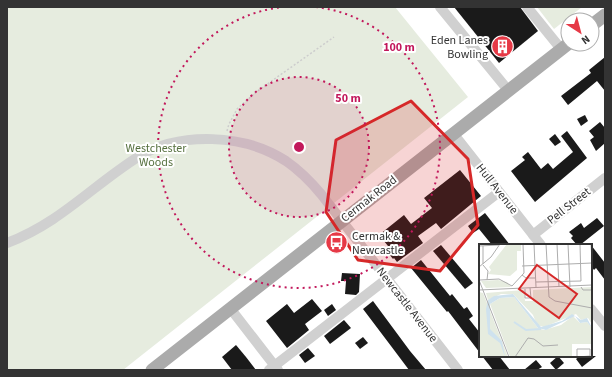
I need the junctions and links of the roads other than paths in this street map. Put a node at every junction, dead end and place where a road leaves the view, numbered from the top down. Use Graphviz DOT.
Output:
graph roads {
  1 [pos="440,7"];
  2 [pos="527,7"];
  3 [pos="560,42"];
  4 [pos="560,49"];
  5 [pos="508,90"];
  6 [pos="453,132"];
  7 [pos="605,178"];
  8 [pos="499,192"];
  9 [pos="341,221"];
  10 [pos="533,235"];
  11 [pos="7,243"];
  12 [pos="540,244"];
  13 [pos="387,279"];
  14 [pos="230,308"];
  15 [pos="592,310"];
  16 [pos="605,326"];
  17 [pos="274,369"];
  18 [pos="152,370"];
  19 [pos="458,370"];
  1 -- 5 [label="street"];
  2 -- 3 [label="street"];
  4 -- 5 [label="main road, Cermak Road"];
  5 -- 6 [label="main road, Cermak Road"];
  6 -- 8 [label="street, Hull Avenue"];
  6 -- 9 [label="main road, Cermak Road"];
  7 -- 10 [label="street, Pell Street"];
  8 -- 10 [label="street, Hull Avenue"];
  8 -- 13 [label="street"];
  9 -- 11 [label="street, Newcastle Avenue"];
  9 -- 13 [label="street, Newcastle Avenue"];
  9 -- 14 [label="main road, Cermak Road"];
  10 -- 12 [label="street, Hull Avenue"];
  13 -- 17 [label="street"];
  13 -- 19 [label="street, Newcastle Avenue"];
  14 -- 17 [label="street"];
  14 -- 18 [label="main road, Cermak Road"];
  15 -- 16 [label="street"];
}
